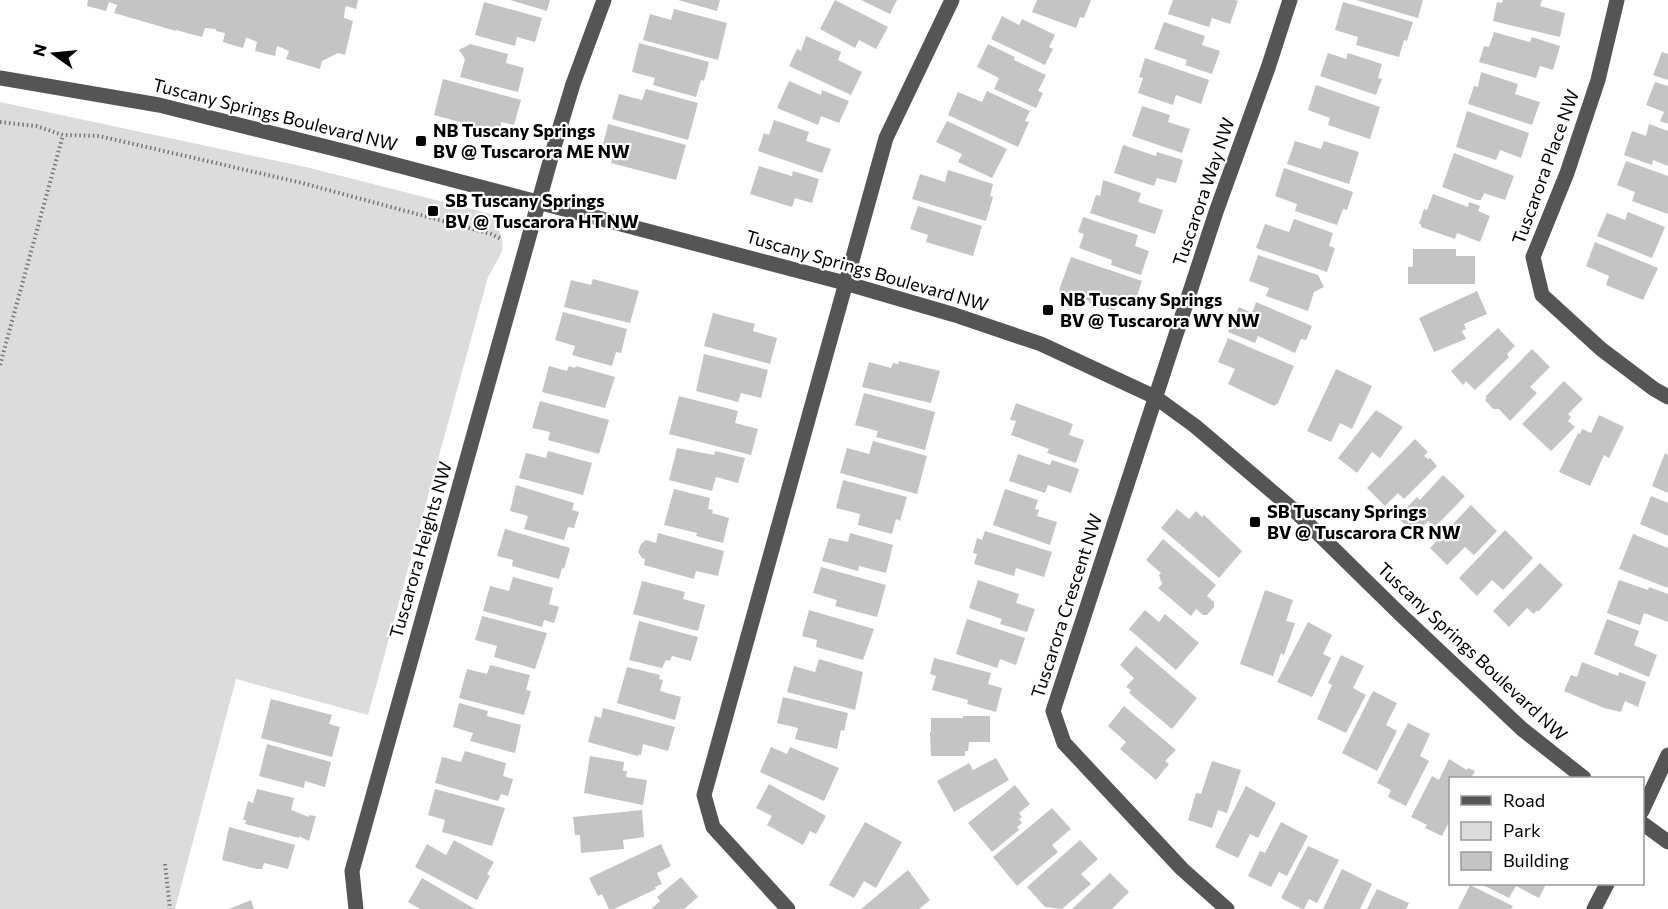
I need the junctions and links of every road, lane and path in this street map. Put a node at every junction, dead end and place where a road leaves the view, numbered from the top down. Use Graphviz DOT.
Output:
graph roads {
  1 [pos="604,0"];
  2 [pos="952,0"];
  3 [pos="1290,0"];
  4 [pos="1617,0"];
  5 [pos="0,78"];
  6 [pos="0,122"];
  7 [pos="63,135"];
  8 [pos="540,202"];
  9 [pos="501,239"];
  10 [pos="845,283"];
  11 [pos="0,365"];
  12 [pos="1155,397"];
  13 [pos="1668,397"];
  14 [pos="1668,755"];
  15 [pos="1583,777"];
  16 [pos="1644,807"];
  17 [pos="1644,824"];
  18 [pos="1668,842"];
  19 [pos="165,864"];
  20 [pos="1606,885"];
  21 [pos="170,909"];
  22 [pos="356,909"];
  23 [pos="788,909"];
  24 [pos="1227,909"];
  25 [pos="1594,909"];
  1 -- 8 [label="street, Tuscarora Heights NW"];
  2 -- 10 [label="street"];
  3 -- 12 [label="street, Tuscarora Way NW"];
  4 -- 13 [label="street, Tuscarora Place NW"];
  5 -- 8 [label="street, Tuscany Springs Boulevard NW"];
  6 -- 7 [label="path"];
  7 -- 9 [label="path"];
  7 -- 11 [label="path"];
  8 -- 10 [label="street, Tuscany Springs Boulevard NW"];
  8 -- 22 [label="street, Tuscarora Heights NW"];
  10 -- 12 [label="street, Tuscany Springs Boulevard NW"];
  10 -- 23 [label="street"];
  12 -- 15 [label="street, Tuscany Springs Boulevard NW"];
  12 -- 24 [label="street, Tuscarora Crescent NW"];
  14 -- 16 [label="street"];
  17 -- 18 [label="street"];
  19 -- 21 [label="path"];
  20 -- 25 [label="street"];
}
